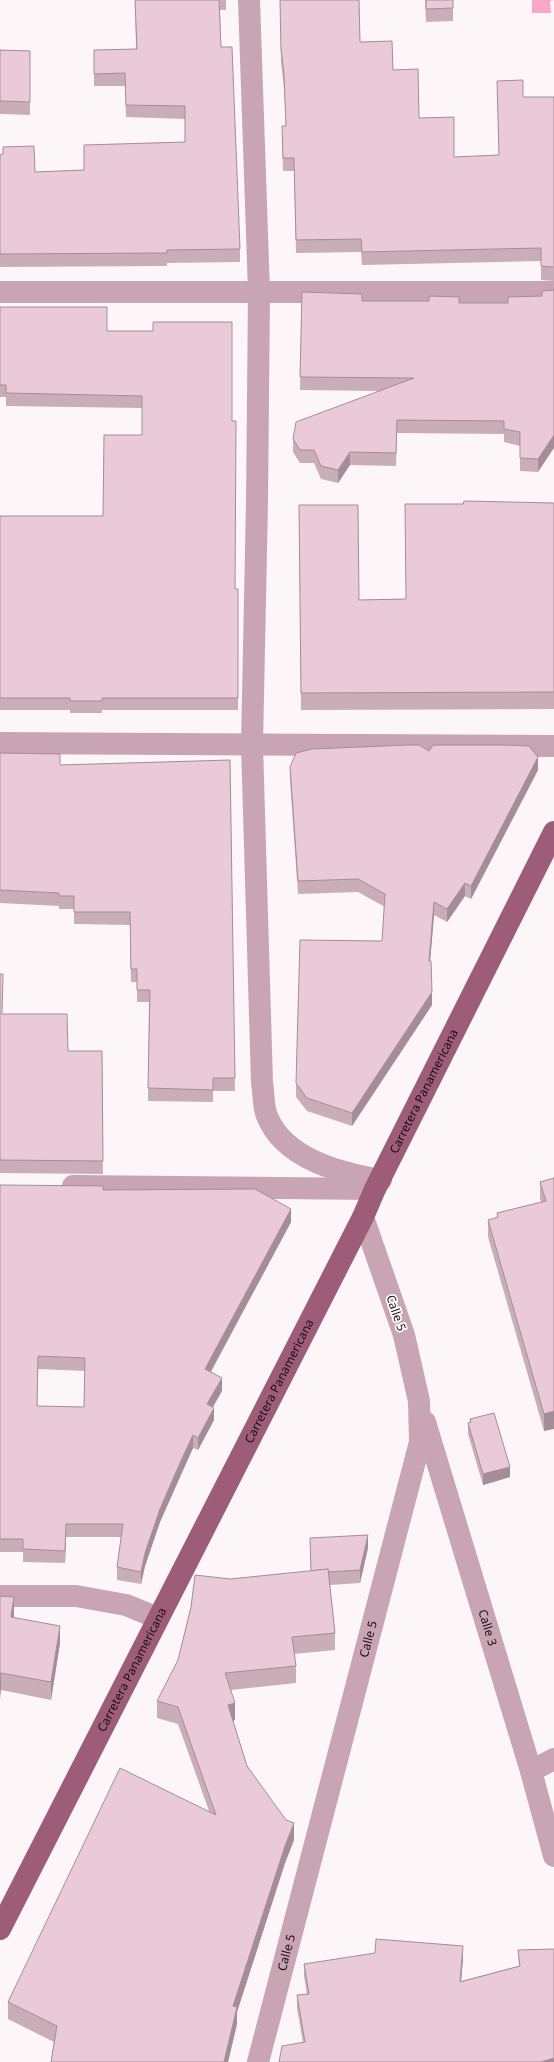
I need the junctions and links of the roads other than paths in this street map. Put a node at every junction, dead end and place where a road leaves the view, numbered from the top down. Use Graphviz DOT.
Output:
graph roads {
  1 [pos="249,0"];
  2 [pos="0,292"];
  3 [pos="259,292"];
  4 [pos="554,292"];
  5 [pos="0,743"];
  6 [pos="252,745"];
  7 [pos="554,746"];
  8 [pos="554,832"];
  9 [pos="378,1184"];
  10 [pos="56,1185"];
  11 [pos="363,1217"];
  12 [pos="418,1401"];
  13 [pos="0,1596"];
  14 [pos="158,1618"];
  15 [pos="554,1759"];
  16 [pos="531,1772"];
  17 [pos="554,1856"];
  18 [pos="0,1929"];
  19 [pos="258,2062"];
  1 -- 3 [label="street"];
  2 -- 3 [label="street"];
  3 -- 4 [label="street"];
  3 -- 6 [label="street"];
  5 -- 6 [label="street"];
  6 -- 7 [label="street"];
  6 -- 9 [label="street"];
  8 -- 9 [label="main road, Carretera Panamericana"];
  9 -- 10 [label="street"];
  9 -- 11 [label="main road, Carretera Panamericana"];
  11 -- 12 [label="street, Calle 5"];
  11 -- 14 [label="main road, Carretera Panamericana"];
  12 -- 16 [label="street, Calle 3"];
  12 -- 19 [label="street, Calle 5"];
  13 -- 14 [label="street"];
  14 -- 18 [label="main road, Carretera Panamericana"];
  15 -- 16 [label="street"];
  16 -- 17 [label="street, Calle 3"];
}
